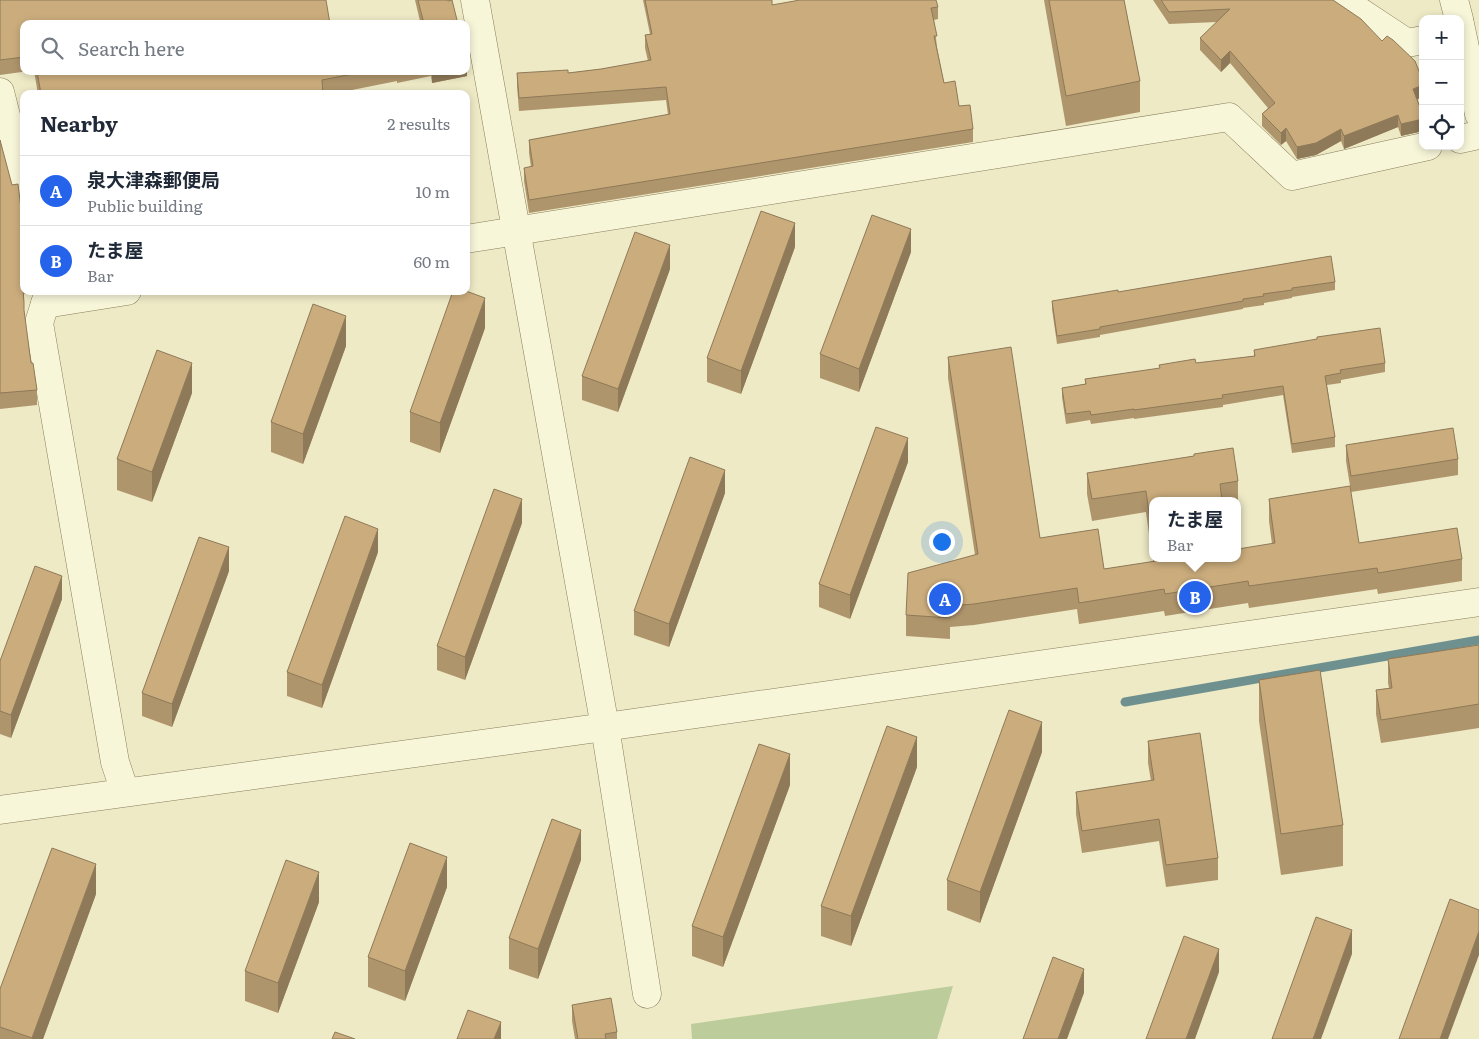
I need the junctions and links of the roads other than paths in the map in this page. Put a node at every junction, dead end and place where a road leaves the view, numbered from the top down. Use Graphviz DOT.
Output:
graph roads {
  1 [pos="475,0"];
  2 [pos="1342,0"];
  3 [pos="1454,0"];
  4 [pos="1457,15"];
  5 [pos="1419,41"];
  6 [pos="1464,45"];
  7 [pos="0,92"];
  8 [pos="1479,114"];
  9 [pos="1479,135"];
  10 [pos="1464,138"];
  11 [pos="1419,148"];
  12 [pos="20,170"];
  13 [pos="516,231"];
  14 [pos="470,237"];
  15 [pos="81,295"];
  16 [pos="47,298"];
  17 [pos="1479,602"];
  18 [pos="605,727"];
  19 [pos="125,792"];
  20 [pos="0,810"];
  21 [pos="647,994"];
  1 -- 13 [label="street"];
  2 -- 5 [label="street"];
  3 -- 4 [label="street"];
  6 -- 8 [label="street"];
  7 -- 12 [label="street"];
  9 -- 10 [label="street"];
  11 -- 13 [label="street"];
  13 -- 14 [label="street"];
  13 -- 18 [label="street"];
  15 -- 16 [label="street"];
  16 -- 19 [label="street"];
  17 -- 18 [label="street"];
  18 -- 19 [label="street"];
  18 -- 21 [label="street"];
  19 -- 20 [label="street"];
}
